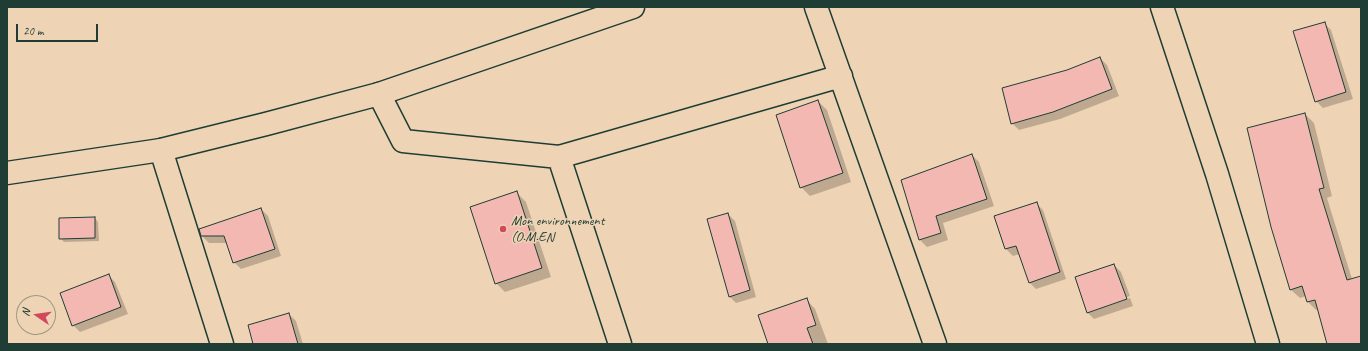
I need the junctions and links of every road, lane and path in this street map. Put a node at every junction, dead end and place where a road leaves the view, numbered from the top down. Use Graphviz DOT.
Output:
graph roads {
  1 [pos="634,7"];
  2 [pos="816,7"];
  3 [pos="1162,7"];
  4 [pos="841,76"];
  5 [pos="378,94"];
  6 [pos="161,150"];
  7 [pos="559,157"];
  8 [pos="7,173"];
  9 [pos="222,344"];
  10 [pos="620,344"];
  11 [pos="935,344"];
  12 [pos="1268,344"];
  1 -- 5 [label="street"];
  2 -- 4 [label="street"];
  3 -- 12 [label="street"];
  4 -- 7 [label="street"];
  4 -- 11 [label="street"];
  5 -- 6 [label="street"];
  5 -- 7 [label="street"];
  6 -- 8 [label="street"];
  6 -- 9 [label="street"];
  7 -- 10 [label="street"];
}
